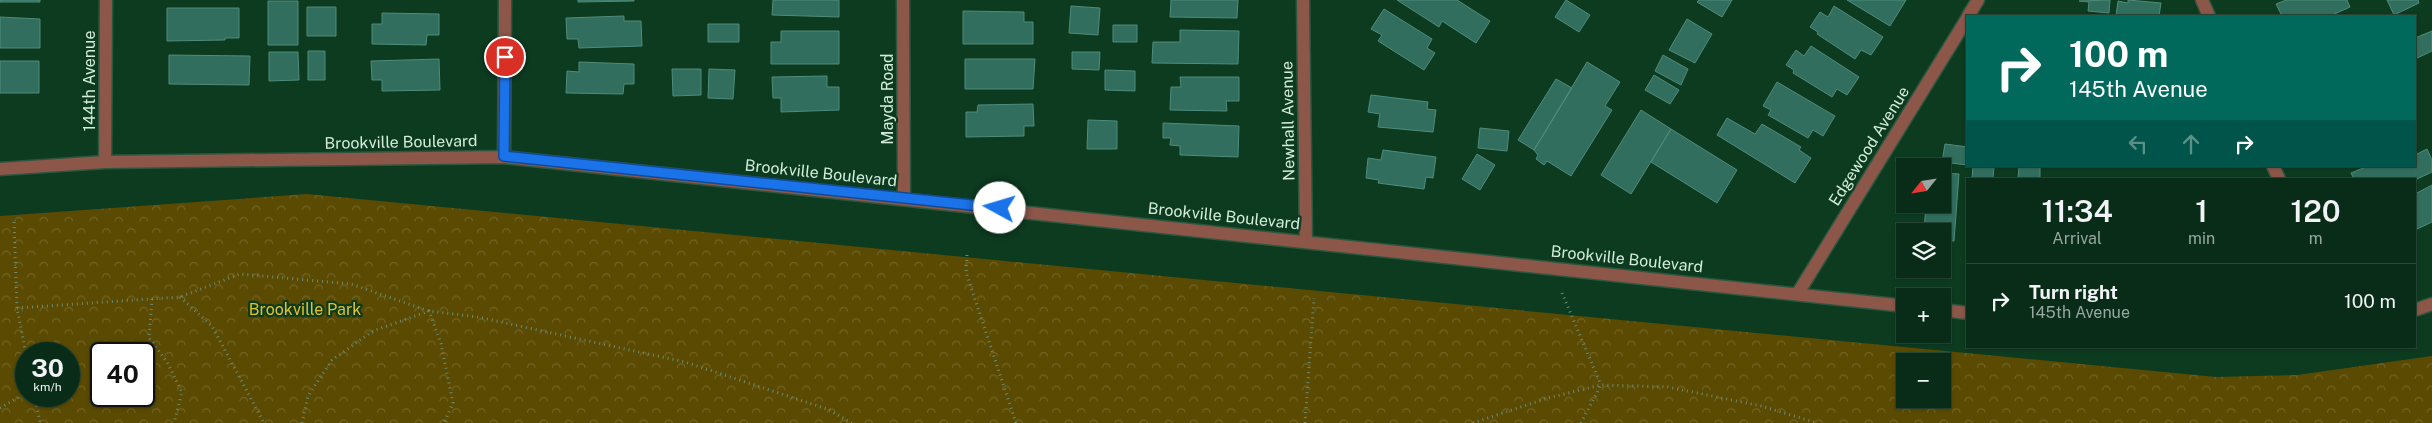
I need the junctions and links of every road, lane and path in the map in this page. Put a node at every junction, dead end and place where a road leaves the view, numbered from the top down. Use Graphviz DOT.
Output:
graph roads {
  1 [pos="106,0"];
  2 [pos="504,0"];
  3 [pos="903,0"];
  4 [pos="1303,0"];
  5 [pos="1978,0"];
  6 [pos="2202,0"];
  7 [pos="1969,15"];
  8 [pos="2209,15"];
  9 [pos="1966,19"];
  10 [pos="504,156"];
  11 [pos="106,162"];
  12 [pos="0,169"];
  13 [pos="904,198"];
  14 [pos="14,222"];
  15 [pos="1306,242"];
  16 [pos="967,255"];
  17 [pos="1551,267"];
  18 [pos="1798,293"];
  19 [pos="180,297"];
  20 [pos="1314,298"];
  21 [pos="152,299"];
  22 [pos="2432,304"];
  23 [pos="1896,305"];
  24 [pos="17,308"];
  25 [pos="2416,310"];
  26 [pos="429,311"];
  27 [pos="1951,311"];
  28 [pos="1966,313"];
  29 [pos="24,342"];
  30 [pos="1601,385"];
  31 [pos="15,399"];
  32 [pos="37,407"];
  33 [pos="0,408"];
  34 [pos="40,423"];
  35 [pos="174,423"];
  36 [pos="264,423"];
  37 [pos="302,423"];
  38 [pos="444,423"];
  39 [pos="852,423"];
  40 [pos="1016,423"];
  41 [pos="1305,423"];
  42 [pos="1473,423"];
  43 [pos="1581,423"];
  44 [pos="1817,423"];
  1 -- 11 [label="street, 144th Avenue"];
  2 -- 10 [label="street"];
  3 -- 13 [label="street, Mayda Road"];
  4 -- 15 [label="street, Newhall Avenue"];
  5 -- 7 [label="street, Edgewood Avenue"];
  6 -- 8 [label="street"];
  9 -- 18 [label="street, Edgewood Avenue"];
  10 -- 11 [label="street, Brookville Boulevard"];
  10 -- 13 [label="street, Brookville Boulevard"];
  11 -- 12 [label="street, Brookville Boulevard"];
  13 -- 15 [label="street, Brookville Boulevard"];
  14 -- 24 [label="path"];
  15 -- 17 [label="street, Brookville Boulevard"];
  16 -- 40 [label="path"];
  17 -- 18 [label="street, Brookville Boulevard"];
  17 -- 30 [label="path"];
  18 -- 23 [label="street, Brookville Boulevard"];
  19 -- 21 [label="path"];
  19 -- 26 [label="path"];
  19 -- 36 [label="path"];
  20 -- 41 [label="path"];
  21 -- 24 [label="path"];
  21 -- 35 [label="path"];
  22 -- 25 [label="street"];
  24 -- 29 [label="path"];
  26 -- 37 [label="path"];
  26 -- 38 [label="path"];
  26 -- 39 [label="path"];
  27 -- 28 [label="street"];
  30 -- 42 [label="path"];
  30 -- 43 [label="path"];
  30 -- 44 [label="path"];
  31 -- 33 [label="path"];
  32 -- 34 [label="path"];
}
